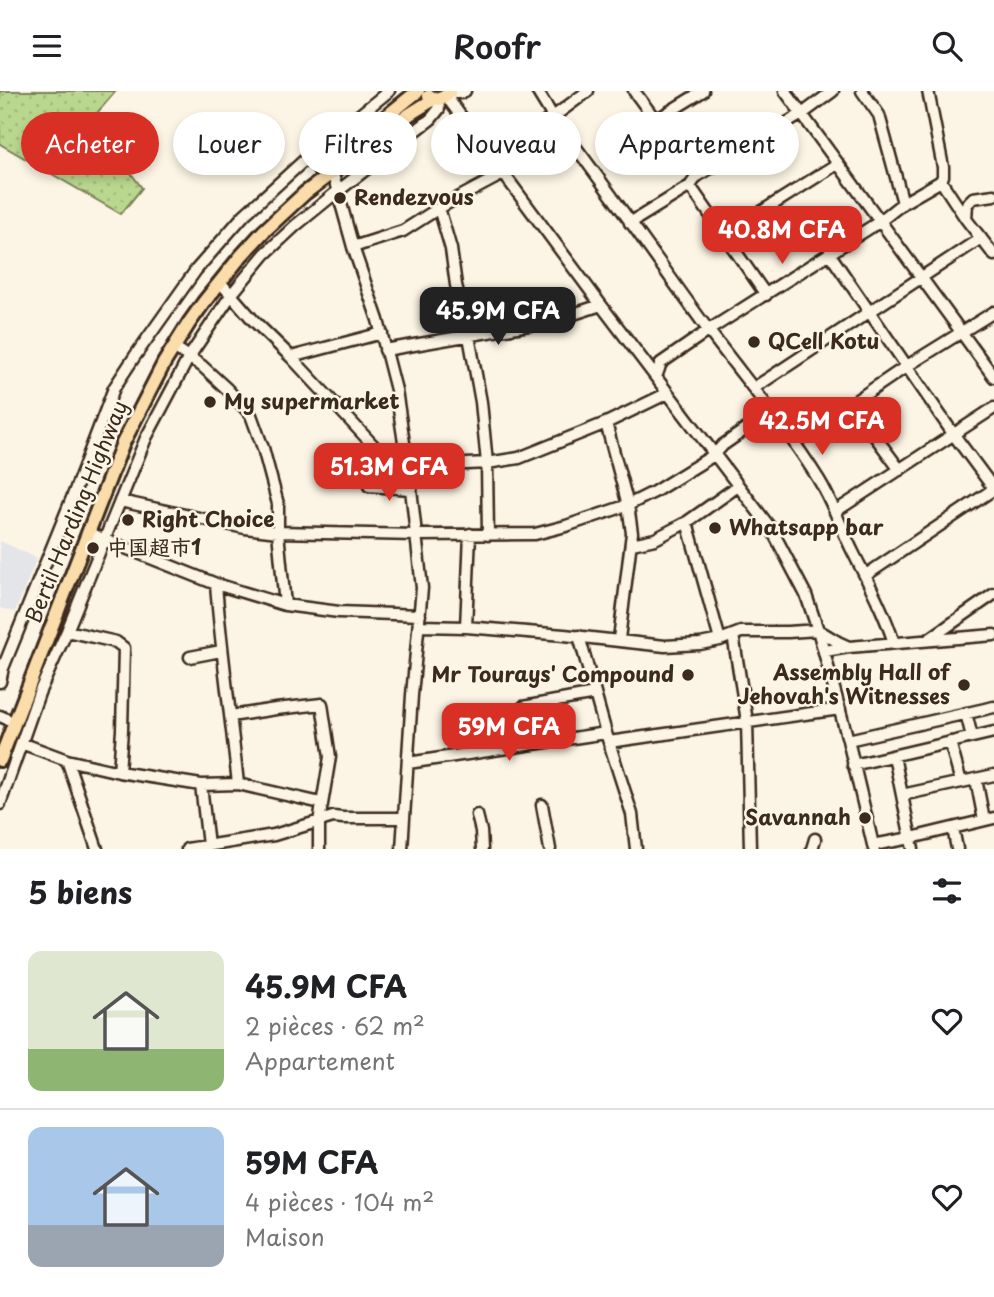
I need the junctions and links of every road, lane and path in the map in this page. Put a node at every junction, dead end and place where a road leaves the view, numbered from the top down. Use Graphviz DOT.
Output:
graph roads {
  1 [pos="388,91"];
  2 [pos="418,91"];
  3 [pos="465,91"];
  4 [pos="537,91"];
  5 [pos="588,91"];
  6 [pos="634,91"];
  7 [pos="704,91"];
  8 [pos="785,91"];
  9 [pos="833,91"];
  10 [pos="862,91"];
  11 [pos="928,91"];
  12 [pos="440,95"];
  13 [pos="413,112"];
  14 [pos="454,112"];
  15 [pos="550,112"];
  16 [pos="560,112"];
  17 [pos="650,112"];
  18 [pos="669,112"];
  19 [pos="803,114"];
  20 [pos="581,156"];
  21 [pos="838,164"];
  22 [pos="327,175"];
  23 [pos="333,175"];
  24 [pos="501,175"];
  25 [pos="504,175"];
  26 [pos="697,176"];
  27 [pos="941,181"];
  28 [pos="690,186"];
  29 [pos="338,191"];
  30 [pos="994,195"];
  31 [pos="973,198"];
  32 [pos="954,200"];
  33 [pos="903,204"];
  34 [pos="439,208"];
  35 [pos="966,219"];
  36 [pos="879,222"];
  37 [pos="630,223"];
  38 [pos="723,236"];
  39 [pos="981,239"];
  40 [pos="353,247"];
  41 [pos="829,254"];
  42 [pos="994,255"];
  43 [pos="921,277"];
  44 [pos="220,282"];
  45 [pos="231,295"];
  46 [pos="765,295"];
  47 [pos="601,305"];
  48 [pos="869,311"];
  49 [pos="994,312"];
  50 [pos="709,330"];
  51 [pos="962,332"];
  52 [pos="382,333"];
  53 [pos="469,336"];
  54 [pos="174,347"];
  55 [pos="385,350"];
  56 [pos="189,357"];
  57 [pos="291,357"];
  58 [pos="907,366"];
  59 [pos="656,377"];
  60 [pos="994,377"];
  61 [pos="754,388"];
  62 [pos="668,393"];
  63 [pos="851,404"];
  64 [pos="994,408"];
  65 [pos="772,411"];
  66 [pos="606,423"];
  67 [pos="954,435"];
  68 [pos="795,442"];
  69 [pos="714,455"];
  70 [pos="487,463"];
  71 [pos="407,467"];
  72 [pos="900,470"];
  73 [pos="369,485"];
  74 [pos="411,486"];
  75 [pos="738,486"];
  76 [pos="994,489"];
  77 [pos="120,501"];
  78 [pos="628,505"];
  79 [pos="836,511"];
  80 [pos="687,522"];
  81 [pos="278,532"];
  82 [pos="88,533"];
  83 [pos="470,534"];
  84 [pos="416,535"];
  85 [pos="488,535"];
  86 [pos="104,539"];
  87 [pos="632,544"];
  88 [pos="866,575"];
  89 [pos="216,584"];
  90 [pos="994,594"];
  91 [pos="285,605"];
  92 [pos="420,621"];
  93 [pos="466,627"];
  94 [pos="818,630"];
  95 [pos="67,631"];
  96 [pos="733,635"];
  97 [pos="994,635"];
  98 [pos="579,636"];
  99 [pos="619,639"];
  100 [pos="720,640"];
  101 [pos="927,640"];
  102 [pos="894,643"];
  103 [pos="849,647"];
  104 [pos="825,650"];
  105 [pos="221,651"];
  106 [pos="190,657"];
  107 [pos="830,672"];
  108 [pos="0,682"];
  109 [pos="595,694"];
  110 [pos="523,707"];
  111 [pos="994,707"];
  112 [pos="840,709"];
  113 [pos="966,713"];
  114 [pos="231,716"];
  115 [pos="4,717"];
  116 [pos="747,721"];
  117 [pos="994,732"];
  118 [pos="0,736"];
  119 [pos="607,737"];
  120 [pos="972,737"];
  121 [pos="848,740"];
  122 [pos="950,742"];
  123 [pos="21,743"];
  124 [pos="894,756"];
  125 [pos="0,759"];
  126 [pos="67,760"];
  127 [pos="408,763"];
  128 [pos="853,765"];
  129 [pos="118,772"];
  130 [pos="994,775"];
  131 [pos="976,779"];
  132 [pos="961,782"];
  133 [pos="238,784"];
  134 [pos="201,785"];
  135 [pos="902,795"];
  136 [pos="321,803"];
  137 [pos="0,804"];
  138 [pos="542,805"];
  139 [pos="477,815"];
  140 [pos="404,818"];
  141 [pos="991,821"];
  142 [pos="319,822"];
  143 [pos="953,828"];
  144 [pos="911,838"];
  145 [pos="208,845"];
  146 [pos="874,847"];
  147 [pos="97,849"];
  148 [pos="187,849"];
  149 [pos="318,849"];
  150 [pos="402,849"];
  151 [pos="482,849"];
  152 [pos="550,849"];
  153 [pos="636,849"];
  154 [pos="750,849"];
  155 [pos="914,849"];
  156 [pos="957,849"];
  1 -- 108 [label="street"];
  2 -- 115 [label="main road, Bertil Harding Highway"];
  3 -- 12 [label="street"];
  4 -- 15 [label="street"];
  5 -- 16 [label="street"];
  6 -- 17 [label="street"];
  7 -- 18 [label="street"];
  8 -- 19 [label="street"];
  9 -- 19 [label="street"];
  10 -- 33 [label="street"];
  11 -- 27 [label="street"];
  12 -- 13 [label="main road, Bertil Harding Highway"];
  12 -- 14 [label="street"];
  12 -- 29 [label="street"];
  19 -- 21 [label="street"];
  19 -- 26 [label="street"];
  20 -- 37 [label="street"];
  21 -- 36 [label="street"];
  21 -- 38 [label="street"];
  22 -- 44 [label="main road, Bertil Harding Highway"];
  23 -- 29 [label="street"];
  24 -- 34 [label="street"];
  25 -- 47 [label="street"];
  26 -- 28 [label="street"];
  27 -- 32 [label="street"];
  27 -- 33 [label="street"];
  28 -- 37 [label="street"];
  28 -- 38 [label="street"];
  29 -- 40 [label="street"];
  29 -- 45 [label="street"];
  30 -- 31 [label="street"];
  31 -- 32 [label="street"];
  31 -- 35 [label="street"];
  32 -- 35 [label="street"];
  33 -- 36 [label="street"];
  34 -- 40 [label="street"];
  34 -- 53 [label="street"];
  35 -- 39 [label="street"];
  36 -- 41 [label="street"];
  36 -- 43 [label="street"];
  37 -- 50 [label="street"];
  38 -- 46 [label="street"];
  39 -- 42 [label="street"];
  39 -- 43 [label="street"];
  40 -- 52 [label="street"];
  41 -- 46 [label="street"];
  41 -- 48 [label="street"];
  43 -- 48 [label="street"];
  43 -- 51 [label="street"];
  44 -- 45 [label="street"];
  44 -- 54 [label="main road, Bertil Harding Highway"];
  45 -- 56 [label="street"];
  45 -- 57 [label="street"];
  46 -- 50 [label="street"];
  47 -- 53 [label="street"];
  47 -- 59 [label="street"];
  48 -- 58 [label="street"];
  48 -- 61 [label="street"];
  49 -- 51 [label="street"];
  50 -- 59 [label="street"];
  50 -- 61 [label="street"];
  51 -- 58 [label="street"];
  51 -- 60 [label="street"];
  52 -- 55 [label="street"];
  52 -- 57 [label="street"];
  53 -- 55 [label="street"];
  53 -- 70 [label="street"];
  54 -- 56 [label="street"];
  54 -- 82 [label="main road, Bertil Harding Highway"];
  55 -- 71 [label="street"];
  56 -- 77 [label="street"];
  56 -- 81 [label="street"];
  57 -- 74 [label="street"];
  58 -- 63 [label="street"];
  58 -- 67 [label="street"];
  59 -- 62 [label="street"];
  61 -- 65 [label="street"];
  62 -- 66 [label="street"];
  62 -- 69 [label="street"];
  63 -- 68 [label="street"];
  63 -- 72 [label="street"];
  64 -- 67 [label="street"];
  65 -- 68 [label="street"];
  65 -- 69 [label="street"];
  66 -- 70 [label="street"];
  66 -- 78 [label="street"];
  67 -- 72 [label="street"];
  67 -- 76 [label="street"];
  68 -- 79 [label="street"];
  69 -- 75 [label="street"];
  69 -- 78 [label="street"];
  70 -- 71 [label="street"];
  70 -- 85 [label="street"];
  71 -- 74 [label="street"];
  72 -- 79 [label="street"];
  73 -- 74 [label="street"];
  74 -- 84 [label="street"];
  75 -- 80 [label="street"];
  75 -- 94 [label="street"];
  76 -- 88 [label="street"];
  77 -- 81 [label="street"];
  77 -- 86 [label="street"];
  78 -- 85 [label="street"];
  78 -- 87 [label="street"];
  79 -- 88 [label="street"];
  80 -- 87 [label="street"];
  80 -- 100 [label="street"];
  81 -- 84 [label="street"];
  81 -- 91 [label="street"];
  82 -- 86 [label="street"];
  82 -- 125 [label="main road, Bertil Harding Highway"];
  83 -- 84 [label="street"];
  83 -- 85 [label="street"];
  83 -- 93 [label="street"];
  84 -- 92 [label="street"];
  86 -- 89 [label="street"];
  86 -- 95 [label="street"];
  87 -- 99 [label="street"];
  88 -- 102 [label="street"];
  89 -- 91 [label="street"];
  89 -- 105 [label="street"];
  90 -- 101 [label="street"];
  91 -- 92 [label="street"];
  92 -- 93 [label="street"];
  92 -- 127 [label="street"];
  93 -- 98 [label="street"];
  94 -- 96 [label="street"];
  94 -- 103 [label="street"];
  94 -- 104 [label="street"];
  95 -- 123 [label="street"];
  95 -- 129 [label="street"];
  96 -- 100 [label="street"];
  96 -- 116 [label="street"];
  97 -- 101 [label="street"];
  98 -- 99 [label="street"];
  98 -- 109 [label="street"];
  99 -- 100 [label="street"];
  101 -- 102 [label="street"];
  102 -- 103 [label="street"];
  103 -- 104 [label="street"];
  103 -- 107 [label="street"];
  104 -- 107 [label="street"];
  105 -- 106 [label="street"];
  105 -- 114 [label="street"];
  107 -- 112 [label="street"];
  109 -- 110 [label="street"];
  109 -- 119 [label="street"];
  111 -- 113 [label="street"];
  112 -- 116 [label="street"];
  112 -- 121 [label="street"];
  113 -- 120 [label="street"];
  113 -- 121 [label="street"];
  114 -- 133 [label="street"];
  114 -- 136 [label="street"];
  115 -- 118 [label="main road, Bertil Harding Highway"];
  116 -- 119 [label="street"];
  116 -- 154 [label="street"];
  117 -- 120 [label="street"];
  119 -- 127 [label="street"];
  119 -- 153 [label="street"];
  120 -- 122 [label="street"];
  121 -- 128 [label="street"];
  122 -- 124 [label="street"];
  122 -- 132 [label="street"];
  123 -- 126 [label="street"];
  123 -- 137 [label="street"];
  124 -- 128 [label="street"];
  124 -- 135 [label="street"];
  126 -- 129 [label="street"];
  126 -- 147 [label="street"];
  127 -- 140 [label="street"];
  128 -- 146 [label="street"];
  129 -- 134 [label="street"];
  130 -- 131 [label="street"];
  131 -- 132 [label="street"];
  131 -- 141 [label="street"];
  132 -- 135 [label="street"];
  133 -- 134 [label="street"];
  133 -- 136 [label="street"];
  134 -- 145 [label="street"];
  135 -- 144 [label="street"];
  136 -- 142 [label="street"];
  138 -- 152 [label="street"];
  139 -- 151 [label="street"];
  140 -- 142 [label="street"];
  140 -- 150 [label="street"];
  141 -- 143 [label="street"];
  142 -- 145 [label="street"];
  142 -- 149 [label="street"];
  143 -- 144 [label="street"];
  143 -- 156 [label="street"];
  144 -- 146 [label="street"];
  144 -- 155 [label="street"];
  145 -- 148 [label="street"];
}
